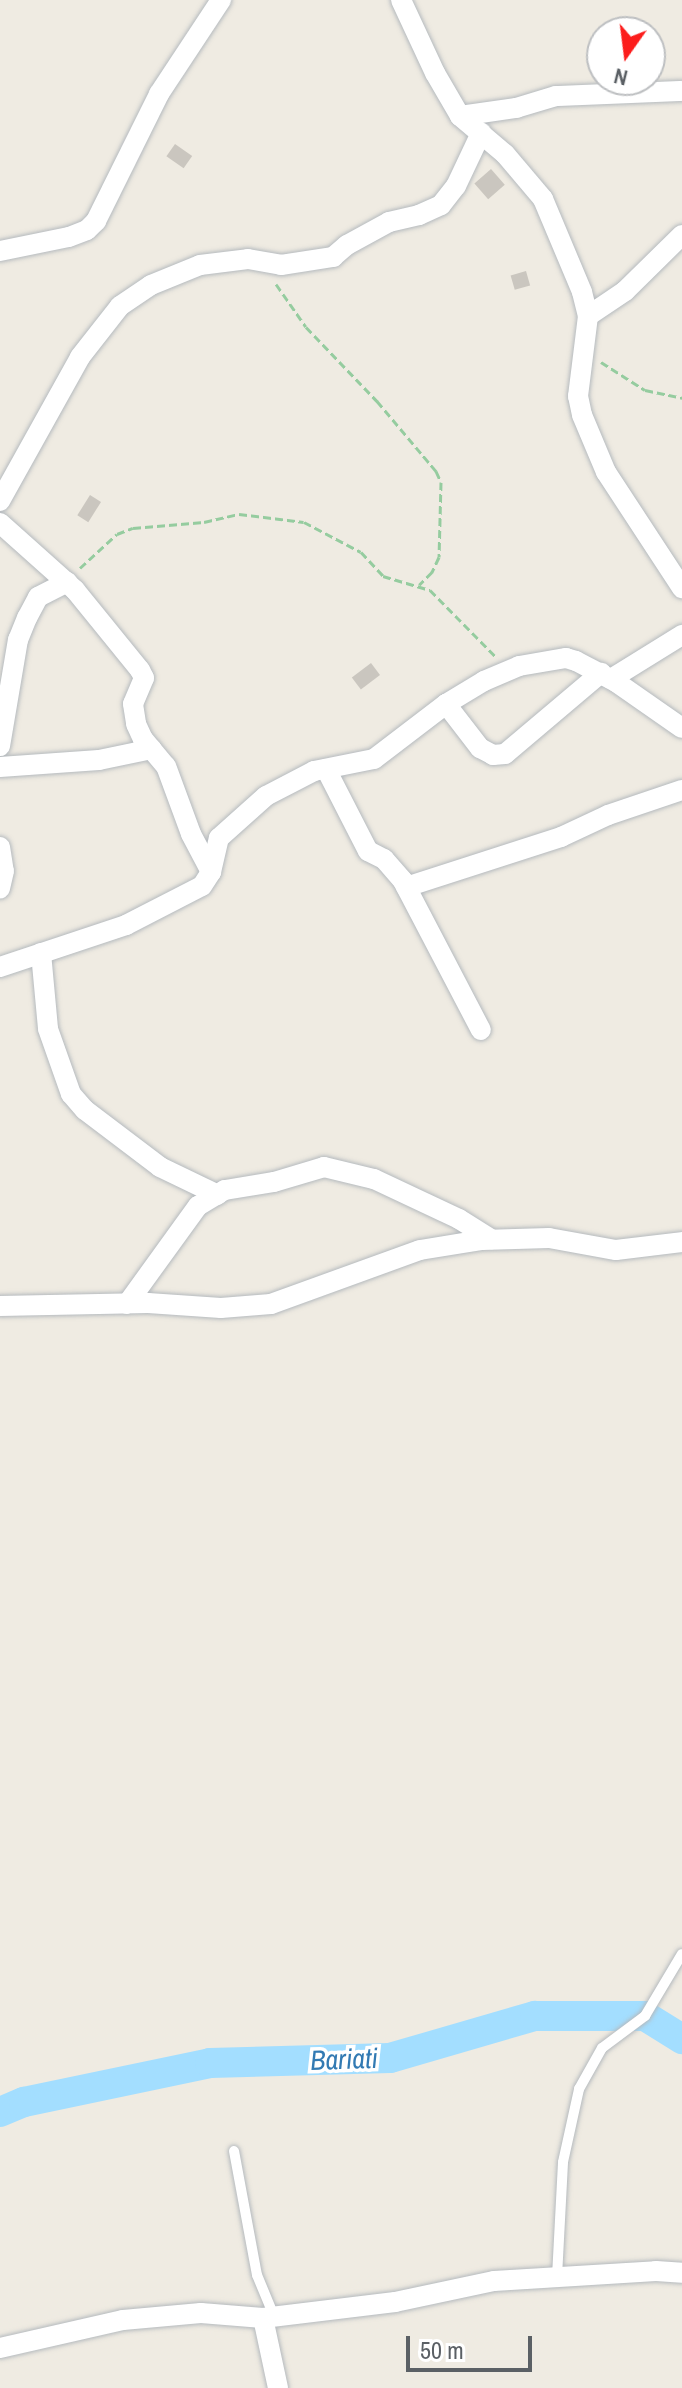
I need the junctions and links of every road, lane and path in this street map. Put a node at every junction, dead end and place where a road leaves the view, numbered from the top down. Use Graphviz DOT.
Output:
graph roads {
  1 [pos="221,0"];
  2 [pos="401,0"];
  3 [pos="682,91"];
  4 [pos="460,116"];
  5 [pos="481,133"];
  6 [pos="682,235"];
  7 [pos="0,251"];
  8 [pos="266,263"];
  9 [pos="588,316"];
  10 [pos="586,349"];
  11 [pos="682,398"];
  12 [pos="0,501"];
  13 [pos="0,523"];
  14 [pos="66,581"];
  15 [pos="418,585"];
  16 [pos="682,588"];
  17 [pos="682,635"];
  18 [pos="511,670"];
  19 [pos="606,676"];
  20 [pos="446,704"];
  21 [pos="682,728"];
  22 [pos="0,746"];
  23 [pos="152,749"];
  24 [pos="0,767"];
  25 [pos="326,769"];
  26 [pos="682,790"];
  27 [pos="0,847"];
  28 [pos="211,872"];
  29 [pos="406,887"];
  30 [pos="0,889"];
  31 [pos="41,953"];
  32 [pos="0,967"];
  33 [pos="481,1030"];
  34 [pos="218,1195"];
  35 [pos="491,1239"];
  36 [pos="682,1242"];
  37 [pos="127,1304"];
  38 [pos="0,1306"];
  39 [pos="682,1954"];
  40 [pos="234,2151"];
  41 [pos="682,2273"];
  42 [pos="557,2277"];
  43 [pos="269,2317"];
  44 [pos="0,2348"];
  45 [pos="278,2388"];
  1 -- 7 [label="street"];
  2 -- 4 [label="street"];
  3 -- 4 [label="street"];
  4 -- 5 [label="street"];
  5 -- 8 [label="street"];
  5 -- 9 [label="street"];
  6 -- 9 [label="street"];
  8 -- 12 [label="street"];
  8 -- 15 [label="path"];
  9 -- 10 [label="street"];
  10 -- 11 [label="path"];
  10 -- 16 [label="street"];
  13 -- 14 [label="street"];
  14 -- 15 [label="path"];
  14 -- 22 [label="street"];
  14 -- 23 [label="street"];
  15 -- 18 [label="path"];
  17 -- 19 [label="street"];
  18 -- 19 [label="street"];
  18 -- 20 [label="street"];
  19 -- 20 [label="street"];
  19 -- 21 [label="street"];
  20 -- 25 [label="street"];
  23 -- 24 [label="street"];
  23 -- 28 [label="street"];
  25 -- 28 [label="street"];
  25 -- 29 [label="street"];
  26 -- 29 [label="street"];
  27 -- 30 [label="street"];
  28 -- 31 [label="street"];
  29 -- 33 [label="street"];
  31 -- 32 [label="street"];
  31 -- 34 [label="street"];
  34 -- 35 [label="street"];
  34 -- 37 [label="street"];
  35 -- 36 [label="street"];
  35 -- 37 [label="street"];
  37 -- 38 [label="street"];
  39 -- 42 [label="lane"];
  40 -- 43 [label="lane"];
  41 -- 42 [label="street"];
  42 -- 43 [label="street"];
  43 -- 44 [label="street"];
  43 -- 45 [label="street"];
}
